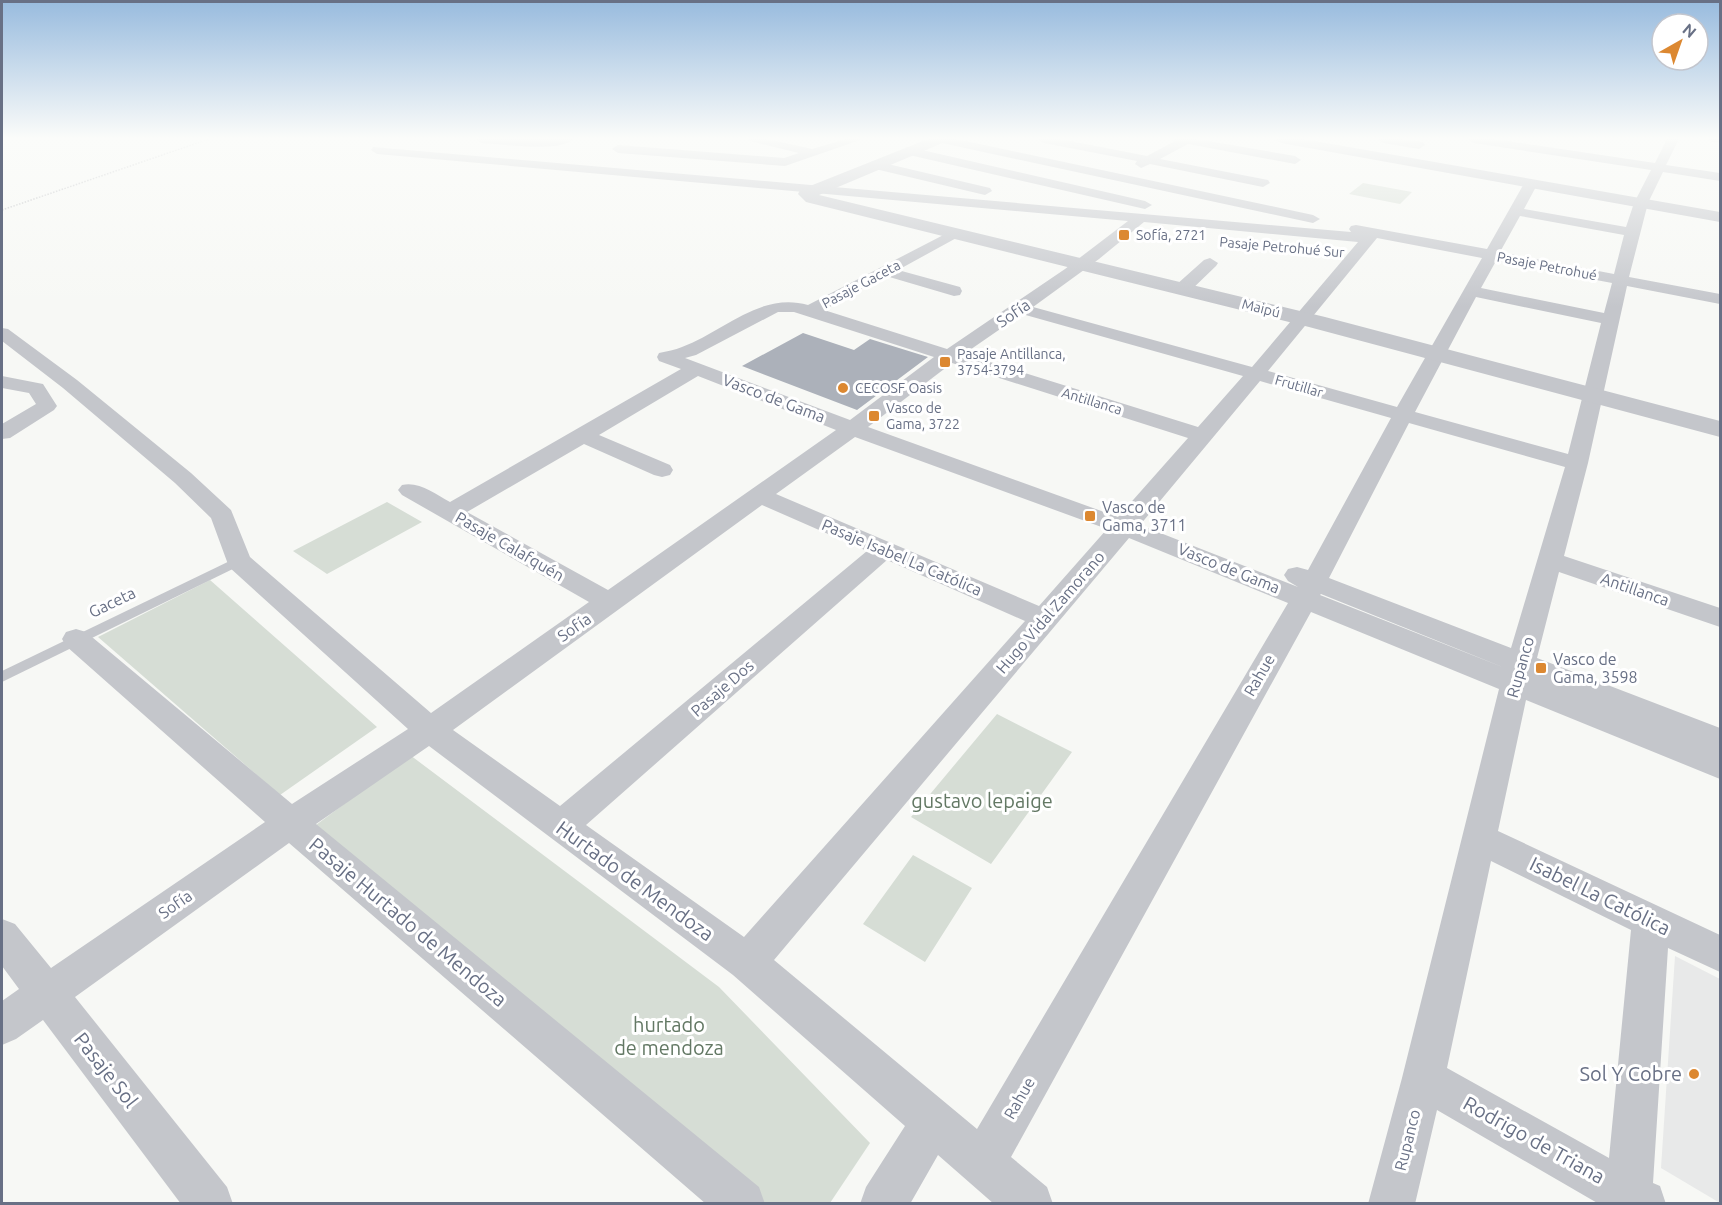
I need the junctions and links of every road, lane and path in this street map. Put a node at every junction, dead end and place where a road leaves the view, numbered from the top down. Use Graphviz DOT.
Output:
graph roads {
  1 [pos="45,195"];
  2 [pos="808,195"];
  3 [pos="875,195"];
  4 [pos="995,195"];
  5 [pos="1083,195"];
  6 [pos="1103,195"];
  7 [pos="1203,195"];
  8 [pos="1245,195"];
  9 [pos="1524,195"];
  10 [pos="1598,195"];
  11 [pos="1645,195"];
  12 [pos="1235,202"];
  13 [pos="1641,203"];
  14 [pos="851,207"];
  15 [pos="2,210"];
  16 [pos="1054,210"];
  17 [pos="1514,211"];
  18 [pos="946,216"];
  19 [pos="1720,217"];
  20 [pos="1246,228"];
  21 [pos="1127,229"];
  22 [pos="1632,232"];
  23 [pos="955,233"];
  24 [pos="1359,244"];
  25 [pos="1492,256"];
  26 [pos="1210,263"];
  27 [pos="1083,265"];
  28 [pos="885,271"];
  29 [pos="1620,280"];
  30 [pos="1182,289"];
  31 [pos="954,291"];
  32 [pos="1472,291"];
  33 [pos="1720,299"];
  34 [pos="1022,309"];
  35 [pos="810,311"];
  36 [pos="1302,318"];
  37 [pos="1611,320"];
  38 [pos="2,333"];
  39 [pos="1438,354"];
  40 [pos="948,356"];
  41 [pos="684,359"];
  42 [pos="1256,374"];
  43 [pos="63,378"];
  44 [pos="2,381"];
  45 [pos="36,388"];
  46 [pos="1592,393"];
  47 [pos="1402,416"];
  48 [pos="860,423"];
  49 [pos="1720,429"];
  50 [pos="2,433"];
  51 [pos="583,436"];
  52 [pos="1203,436"];
  53 [pos="1577,463"];
  54 [pos="662,470"];
  55 [pos="410,490"];
  56 [pos="759,495"];
  57 [pos="450,512"];
  58 [pos="1129,521"];
  59 [pos="885,549"];
  60 [pos="1550,560"];
  61 [pos="238,561"];
  62 [pos="1309,590"];
  63 [pos="609,602"];
  64 [pos="1044,618"];
  65 [pos="1720,618"];
  66 [pos="76,639"];
  67 [pos="1518,672"];
  68 [pos="2,677"];
  69 [pos="430,730"];
  70 [pos="1720,741"];
  71 [pos="1720,766"];
  72 [pos="290,823"];
  73 [pos="560,827"];
  74 [pos="1479,838"];
  75 [pos="1651,921"];
  76 [pos="2,936"];
  77 [pos="1720,954"];
  78 [pos="747,962"];
  79 [pos="47,993"];
  80 [pos="2,1026"];
  81 [pos="1423,1078"];
  82 [pos="933,1122"];
  83 [pos="982,1164"];
  84 [pos="1636,1199"];
  85 [pos="210,1203"];
  86 [pos="742,1203"];
  87 [pos="883,1203"];
  88 [pos="1030,1203"];
  89 [pos="1391,1203"];
  1 -- 15 [label="path"];
  2 -- 14 [label="street, Maipú"];
  3 -- 16 [label="street"];
  4 -- 16 [label="street"];
  5 -- 16 [label="street"];
  6 -- 20 [label="street"];
  7 -- 12 [label="street"];
  8 -- 12 [label="street"];
  9 -- 17 [label="street, Rahue"];
  10 -- 13 [label="street"];
  11 -- 13 [label="street, Rupanco"];
  12 -- 24 [label="street"];
  13 -- 19 [label="street"];
  13 -- 22 [label="street, Rupanco"];
  14 -- 18 [label="street"];
  14 -- 23 [label="street, Maipú"];
  16 -- 21 [label="street"];
  17 -- 22 [label="street"];
  17 -- 25 [label="street, Rahue"];
  20 -- 21 [label="street"];
  20 -- 24 [label="street"];
  21 -- 27 [label="street, Sofía"];
  22 -- 29 [label="street, Rupanco"];
  23 -- 27 [label="street, Maipú"];
  23 -- 28 [label="street, Pasaje Gaceta"];
  24 -- 25 [label="street, Pasaje Petrohué"];
  24 -- 36 [label="street, Hugo Vidal Zamorano"];
  25 -- 29 [label="street, Pasaje Petrohué"];
  25 -- 32 [label="street, Rahue"];
  26 -- 30 [label="street"];
  27 -- 30 [label="street, Maipú"];
  27 -- 34 [label="street, Sofía"];
  28 -- 31 [label="street"];
  28 -- 35 [label="street, Pasaje Gaceta"];
  29 -- 33 [label="street, Pasaje Petrohué"];
  29 -- 37 [label="street, Rupanco"];
  30 -- 36 [label="street, Maipú"];
  32 -- 37 [label="street"];
  32 -- 39 [label="street, Rahue"];
  34 -- 40 [label="street, Sofía"];
  34 -- 42 [label="street, Frutillar"];
  35 -- 40 [label="street, Antillanca"];
  35 -- 41 [label="street, Pasaje Gaceta"];
  36 -- 39 [label="street, Maipú"];
  36 -- 42 [label="street, Hugo Vidal Zamorano"];
  37 -- 46 [label="street, Rupanco"];
  38 -- 43 [label="street"];
  39 -- 46 [label="street, Maipú"];
  39 -- 47 [label="street, Rahue"];
  40 -- 48 [label="street, Sofía"];
  40 -- 52 [label="street, Antillanca"];
  41 -- 48 [label="street, Vasco de Gama"];
  41 -- 51 [label="street, Pasaje Gaceta"];
  42 -- 47 [label="street, Frutillar"];
  42 -- 52 [label="street, Hugo Vidal Zamorano"];
  43 -- 45 [label="street"];
  43 -- 61 [label="street"];
  44 -- 45 [label="street"];
  45 -- 50 [label="street"];
  46 -- 49 [label="street, Maipú"];
  46 -- 53 [label="street, Rupanco"];
  47 -- 53 [label="street, Frutillar"];
  47 -- 62 [label="street, Rahue"];
  48 -- 56 [label="street, Sofía"];
  48 -- 58 [label="street, Vasco de Gama"];
  51 -- 54 [label="street"];
  51 -- 57 [label="street, Pasaje Gaceta"];
  52 -- 58 [label="street, Hugo Vidal Zamorano"];
  53 -- 60 [label="street, Rupanco"];
  55 -- 57 [label="street, Pasaje Calafquén"];
  56 -- 59 [label="street, Pasaje Isabel La Católica"];
  56 -- 63 [label="street, Sofía"];
  57 -- 63 [label="street, Pasaje Calafquén"];
  58 -- 62 [label="street, Vasco de Gama"];
  58 -- 64 [label="street, Hugo Vidal Zamorano"];
  59 -- 64 [label="street, Pasaje Isabel La Católica"];
  59 -- 73 [label="street, Pasaje Dos"];
  60 -- 65 [label="street, Antillanca"];
  60 -- 67 [label="street, Rupanco"];
  61 -- 66 [label="lane, Gaceta"];
  61 -- 69 [label="street, Hurtado de Mendoza"];
  62 -- 67 [label="street, Vasco de Gama"];
  62 -- 83 [label="street, Rahue"];
  63 -- 69 [label="street, Sofía"];
  64 -- 78 [label="street, Hugo Vidal Zamorano"];
  66 -- 68 [label="lane, Gaceta"];
  66 -- 72 [label="street, Pasaje Hurtado de Mendoza"];
  67 -- 70 [label="street, Vasco de Gama"];
  67 -- 71 [label="street, Vasco de Gama"];
  67 -- 74 [label="street, Rupanco"];
  69 -- 72 [label="street, Sofía"];
  69 -- 73 [label="street, Hurtado de Mendoza"];
  72 -- 79 [label="street, Sofía"];
  72 -- 86 [label="street, Pasaje Hurtado de Mendoza"];
  73 -- 78 [label="street, Hurtado de Mendoza"];
  74 -- 75 [label="street, Isabel La Católica"];
  74 -- 81 [label="street, Rupanco"];
  75 -- 77 [label="street, Isabel La Católica"];
  75 -- 84 [label="street"];
  76 -- 79 [label="street, Pasaje Sol"];
  78 -- 82 [label="street, Hurtado de Mendoza"];
  79 -- 80 [label="street, Sofía"];
  79 -- 85 [label="street, Pasaje Sol"];
  81 -- 84 [label="street, Rodrigo de Triana"];
  81 -- 89 [label="street, Rupanco"];
  82 -- 83 [label="street, Hurtado de Mendoza"];
  82 -- 87 [label="street"];
  83 -- 88 [label="street, Hurtado de Mendoza"];
}
